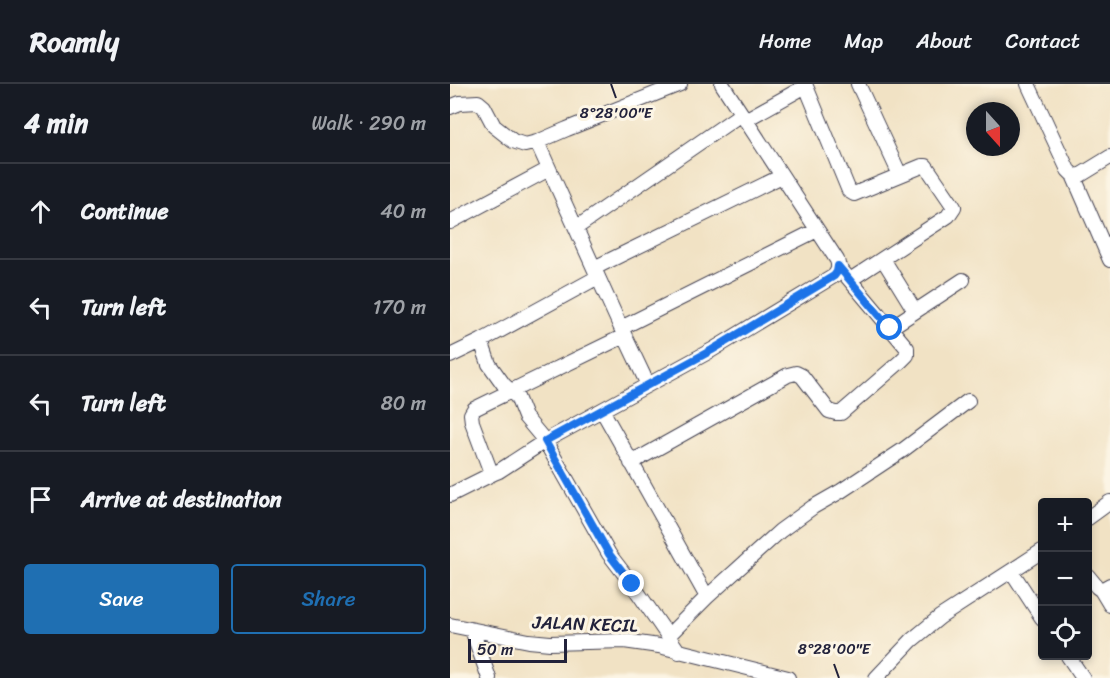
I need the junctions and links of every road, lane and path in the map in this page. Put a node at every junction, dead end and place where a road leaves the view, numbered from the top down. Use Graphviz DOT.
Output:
graph roads {
  1 [pos="680,84"];
  2 [pos="722,84"];
  3 [pos="858,84"];
  4 [pos="1028,84"];
  5 [pos="806,85"];
  6 [pos="450,107"];
  7 [pos="743,117"];
  8 [pos="537,142"];
  9 [pos="1110,157"];
  10 [pos="549,169"];
  11 [pos="900,175"];
  12 [pos="1073,175"];
  13 [pos="782,176"];
  14 [pos="450,222"];
  15 [pos="576,228"];
  16 [pos="818,230"];
  17 [pos="883,259"];
  18 [pos="1110,260"];
  19 [pos="838,266"];
  20 [pos="596,273"];
  21 [pos="850,280"];
  22 [pos="963,280"];
  23 [pos="915,311"];
  24 [pos="890,328"];
  25 [pos="623,332"];
  26 [pos="481,341"];
  27 [pos="450,356"];
  28 [pos="648,385"];
  29 [pos="512,392"];
  30 [pos="968,401"];
  31 [pos="602,410"];
  32 [pos="545,441"];
  33 [pos="632,463"];
  34 [pos="494,473"];
  35 [pos="450,495"];
  36 [pos="1110,502"];
  37 [pos="1092,515"];
  38 [pos="1039,552"];
  39 [pos="1012,572"];
  40 [pos="1092,581"];
  41 [pos="1105,588"];
  42 [pos="706,597"];
  43 [pos="1110,605"];
  44 [pos="1038,612"];
  45 [pos="450,625"];
  46 [pos="472,630"];
  47 [pos="668,636"];
  48 [pos="679,652"];
  49 [pos="1071,660"];
  50 [pos="489,678"];
  51 [pos="788,678"];
  52 [pos="876,678"];
  53 [pos="1083,678"];
  1 -- 8 [label="street"];
  2 -- 7 [label="street"];
  3 -- 11 [label="street"];
  4 -- 12 [label="street"];
  5 -- 7 [label="street"];
  5 -- 11 [label="street"];
  6 -- 8 [label="street"];
  7 -- 13 [label="street"];
  7 -- 15 [label="street"];
  8 -- 10 [label="street"];
  9 -- 12 [label="street"];
  10 -- 14 [label="street"];
  10 -- 15 [label="street"];
  11 -- 17 [label="street"];
  12 -- 18 [label="street"];
  13 -- 16 [label="street"];
  13 -- 20 [label="street"];
  15 -- 20 [label="street"];
  16 -- 19 [label="street"];
  16 -- 25 [label="street"];
  17 -- 21 [label="street"];
  17 -- 23 [label="street"];
  19 -- 21 [label="street"];
  19 -- 28 [label="street"];
  20 -- 25 [label="street"];
  20 -- 26 [label="street"];
  21 -- 24 [label="street"];
  22 -- 23 [label="street"];
  23 -- 24 [label="street"];
  24 -- 33 [label="street"];
  25 -- 28 [label="street"];
  25 -- 29 [label="street"];
  26 -- 27 [label="street"];
  26 -- 29 [label="street"];
  28 -- 31 [label="street"];
  29 -- 32 [label="street"];
  29 -- 34 [label="street"];
  30 -- 42 [label="street"];
  31 -- 32 [label="street"];
  31 -- 33 [label="street"];
  32 -- 34 [label="street"];
  32 -- 47 [label="street"];
  33 -- 42 [label="street"];
  34 -- 35 [label="street"];
  36 -- 37 [label="street"];
  38 -- 39 [label="street"];
  39 -- 44 [label="street"];
  39 -- 52 [label="street"];
  40 -- 41 [label="street"];
  41 -- 43 [label="street"];
  42 -- 47 [label="street"];
  45 -- 46 [label="street, JALAN KECIL"];
  46 -- 48 [label="street, JALAN KECIL"];
  46 -- 50 [label="street"];
  47 -- 48 [label="street"];
  48 -- 51 [label="street, JALAN KECIL"];
  49 -- 53 [label="street"];
}
